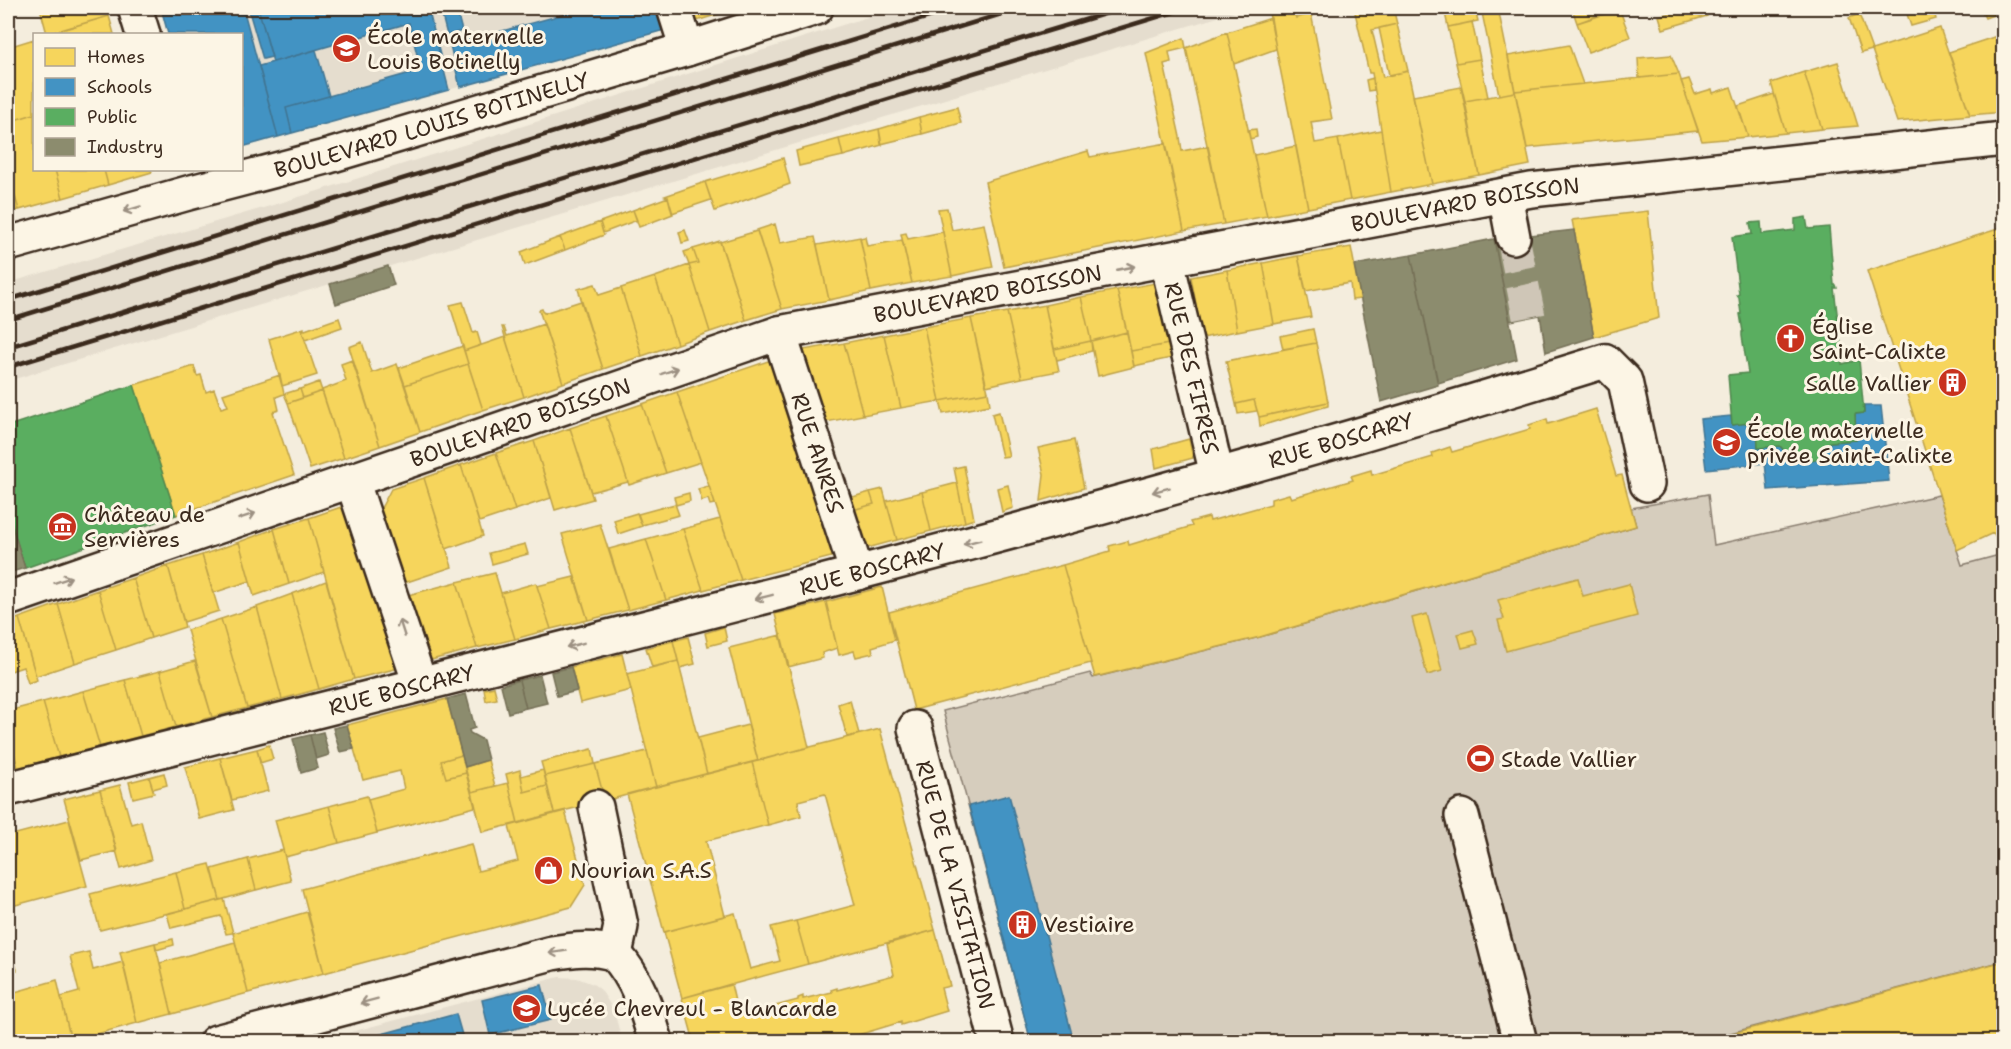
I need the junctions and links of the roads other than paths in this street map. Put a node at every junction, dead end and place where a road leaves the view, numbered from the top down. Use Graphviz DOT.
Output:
graph roads {
  1 [pos="135,8"];
  2 [pos="674,8"];
  3 [pos="816,8"];
  4 [pos="143,33"];
  5 [pos="687,49"];
  6 [pos="2004,139"];
  7 [pos="243,171"];
  8 [pos="243,171"];
  9 [pos="185,181"];
  10 [pos="1505,195"];
  11 [pos="1513,237"];
  12 [pos="8,244"];
  13 [pos="1167,261"];
  14 [pos="779,333"];
  15 [pos="1217,475"];
  16 [pos="352,480"];
  17 [pos="1647,484"];
  18 [pos="857,573"];
  19 [pos="8,599"];
  20 [pos="420,684"];
  21 [pos="915,729"];
  22 [pos="8,789"];
  23 [pos="597,807"];
  24 [pos="1462,816"];
  25 [pos="615,954"];
  26 [pos="216,1041"];
  27 [pos="656,1041"];
  28 [pos="994,1041"];
  29 [pos="1520,1041"];
  1 -- 4 [label="street"];
  2 -- 5 [label="street"];
  3 -- 5 [label="street, BOULEVARD LOUIS BOTINELLY"];
  5 -- 7 [label="street, BOULEVARD LOUIS BOTINELLY"];
  6 -- 10 [label="street, BOULEVARD BOISSON"];
  8 -- 9 [label="street, BOULEVARD LOUIS BOTINELLY"];
  9 -- 12 [label="street, BOULEVARD LOUIS BOTINELLY, one-way"];
  10 -- 11 [label="street"];
  10 -- 13 [label="street, BOULEVARD BOISSON"];
  14 -- 13 [label="street, BOULEVARD BOISSON, one-way"];
  13 -- 15 [label="street, RUE DES FIFRES"];
  16 -- 14 [label="street, BOULEVARD BOISSON, one-way"];
  14 -- 18 [label="street, RUE ANRES"];
  15 -- 17 [label="street, RUE BOSCARY"];
  15 -- 18 [label="street, RUE BOSCARY, one-way"];
  19 -- 16 [label="street, BOULEVARD BOISSON, one-way"];
  20 -- 16 [label="street, one-way"];
  18 -- 20 [label="street, RUE BOSCARY, one-way"];
  20 -- 22 [label="street, RUE BOSCARY"];
  21 -- 28 [label="street, RUE DE LA VISITATION"];
  23 -- 25 [label="street"];
  24 -- 29 [label="street"];
  25 -- 26 [label="street, one-way"];
  25 -- 27 [label="street"];
}
